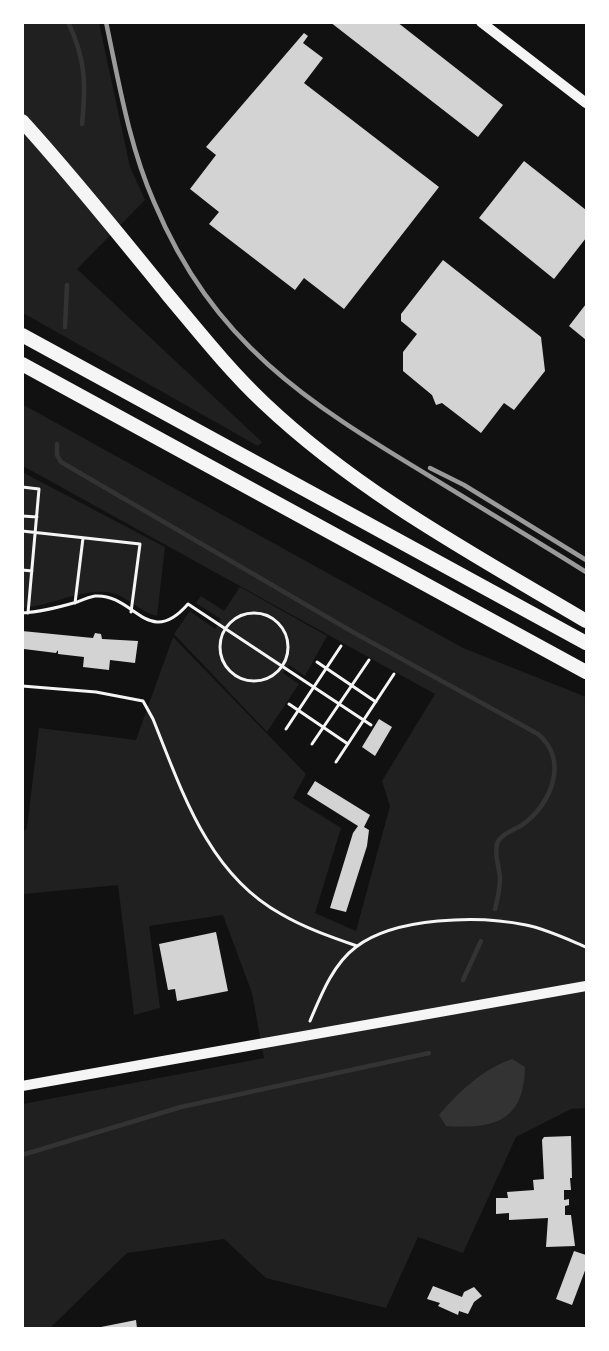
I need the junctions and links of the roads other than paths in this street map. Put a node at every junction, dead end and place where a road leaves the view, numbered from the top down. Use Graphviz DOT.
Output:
graph roads {
  1 [pos="482,22"];
  2 [pos="586,103"];
  3 [pos="22,121"];
  4 [pos="22,335"];
  5 [pos="22,364"];
  6 [pos="586,621"];
  7 [pos="586,643"];
  8 [pos="586,672"];
  9 [pos="586,986"];
  10 [pos="22,1086"];
  1 -- 2 [label="main road"];
  3 -- 6 [label="highway"];
  4 -- 7 [label="highway"];
  5 -- 8 [label="highway"];
  9 -- 10 [label="main road"];
}
